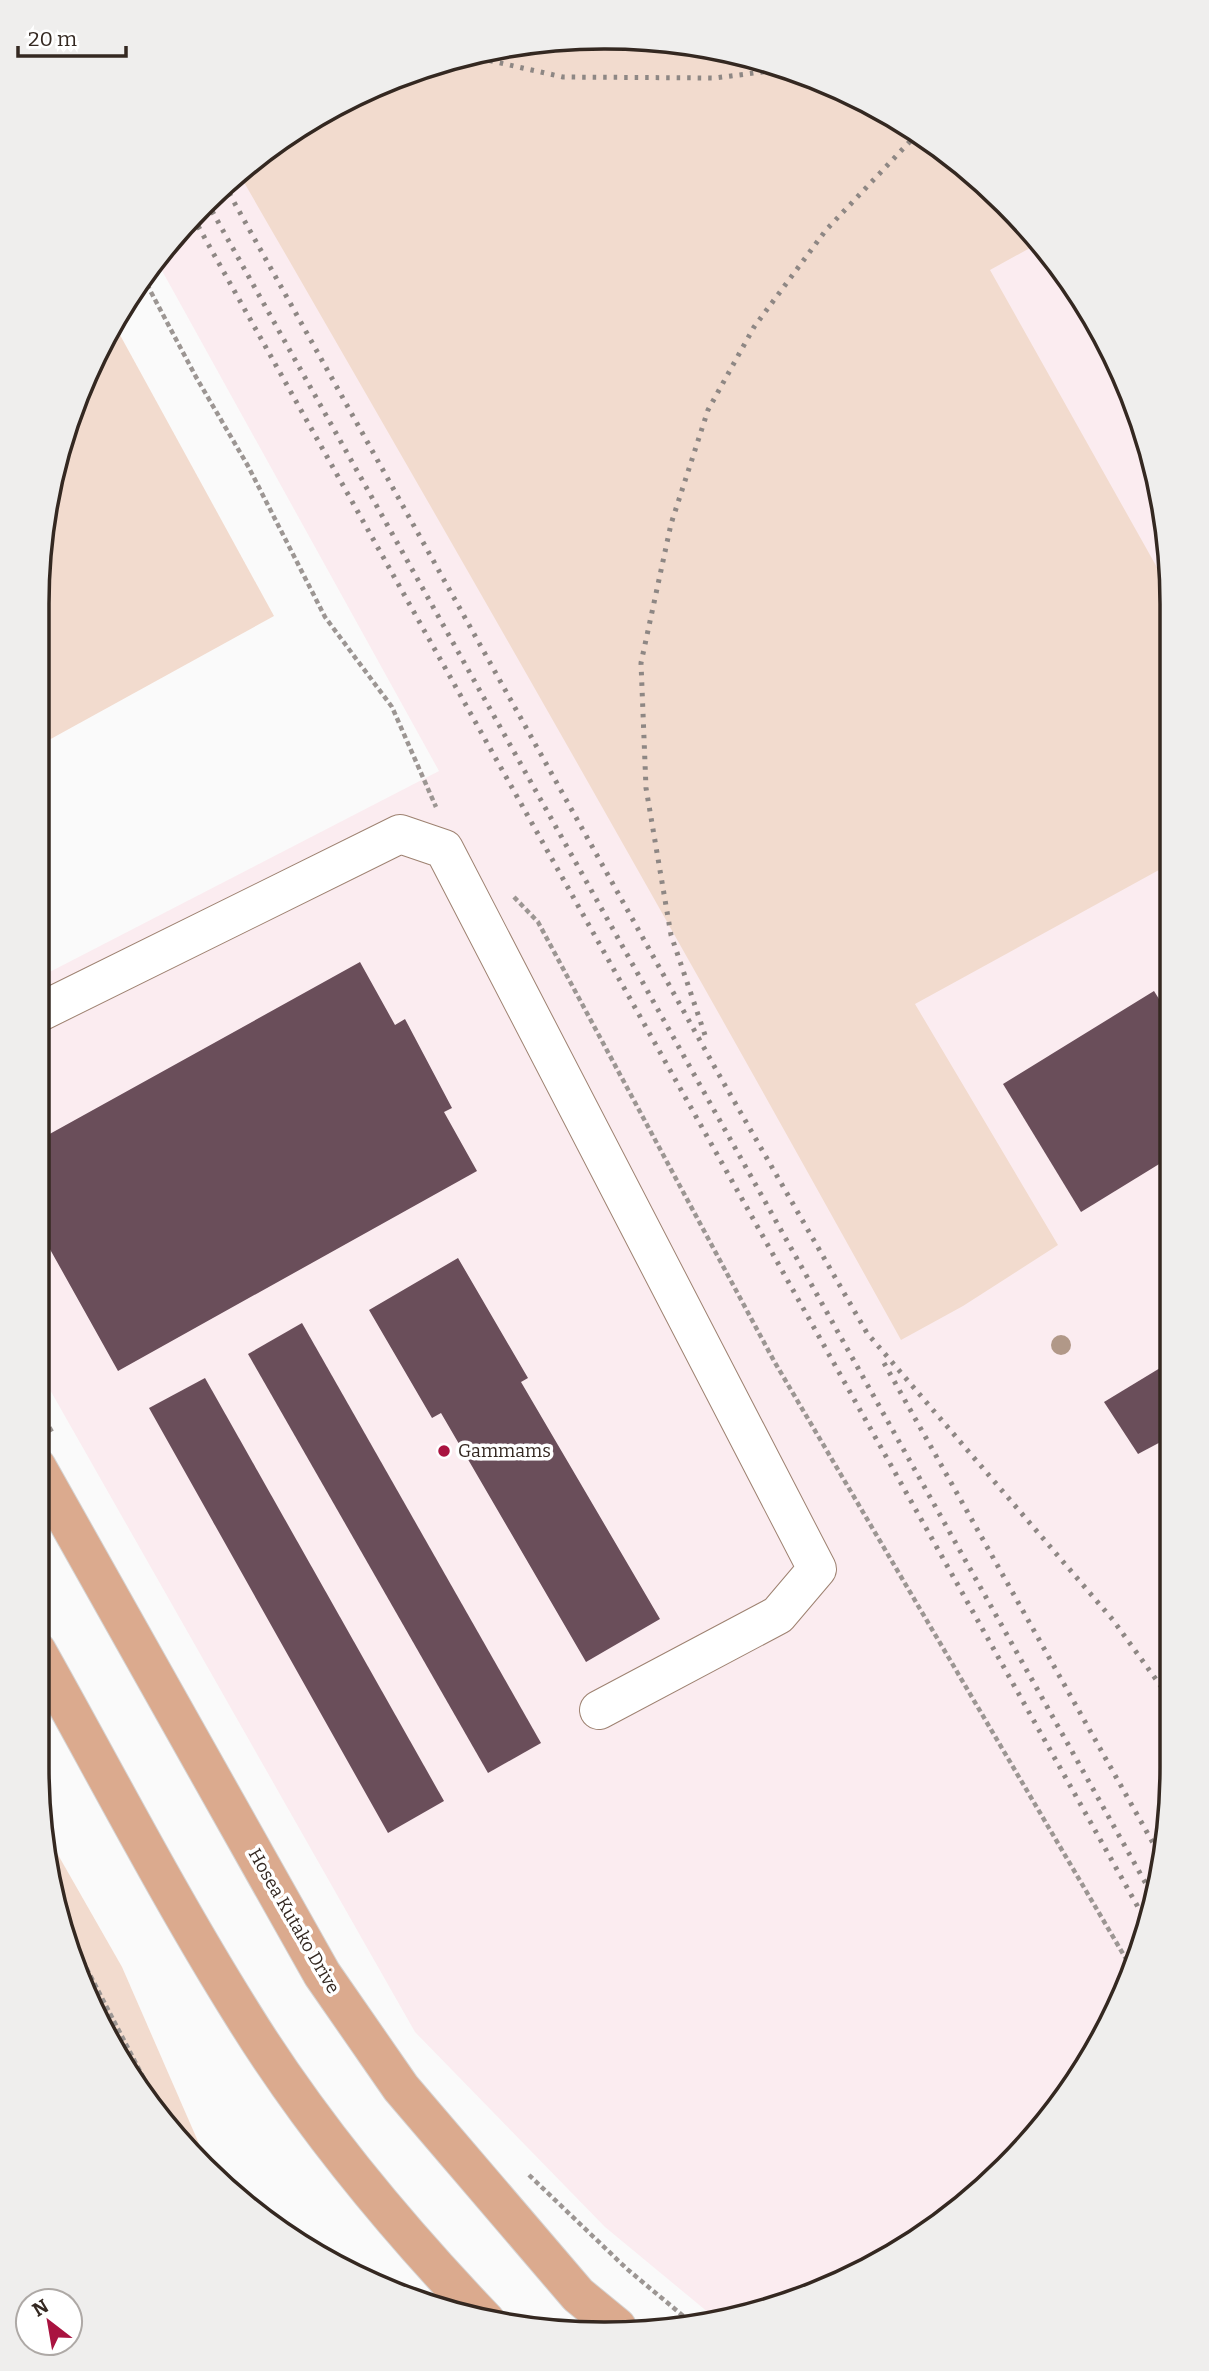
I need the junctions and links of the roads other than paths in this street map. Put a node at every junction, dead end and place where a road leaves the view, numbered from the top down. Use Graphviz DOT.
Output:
graph roads {
  1 [pos="49,1007"];
  2 [pos="49,1458"];
  3 [pos="49,1672"];
  4 [pos="599,1710"];
  5 [pos="471,2305"];
  6 [pos="611,2322"];
  1 -- 4 [label="lane"];
  2 -- 6 [label="main road, Hosea Kutako Drive"];
  3 -- 5 [label="main road"];
}
